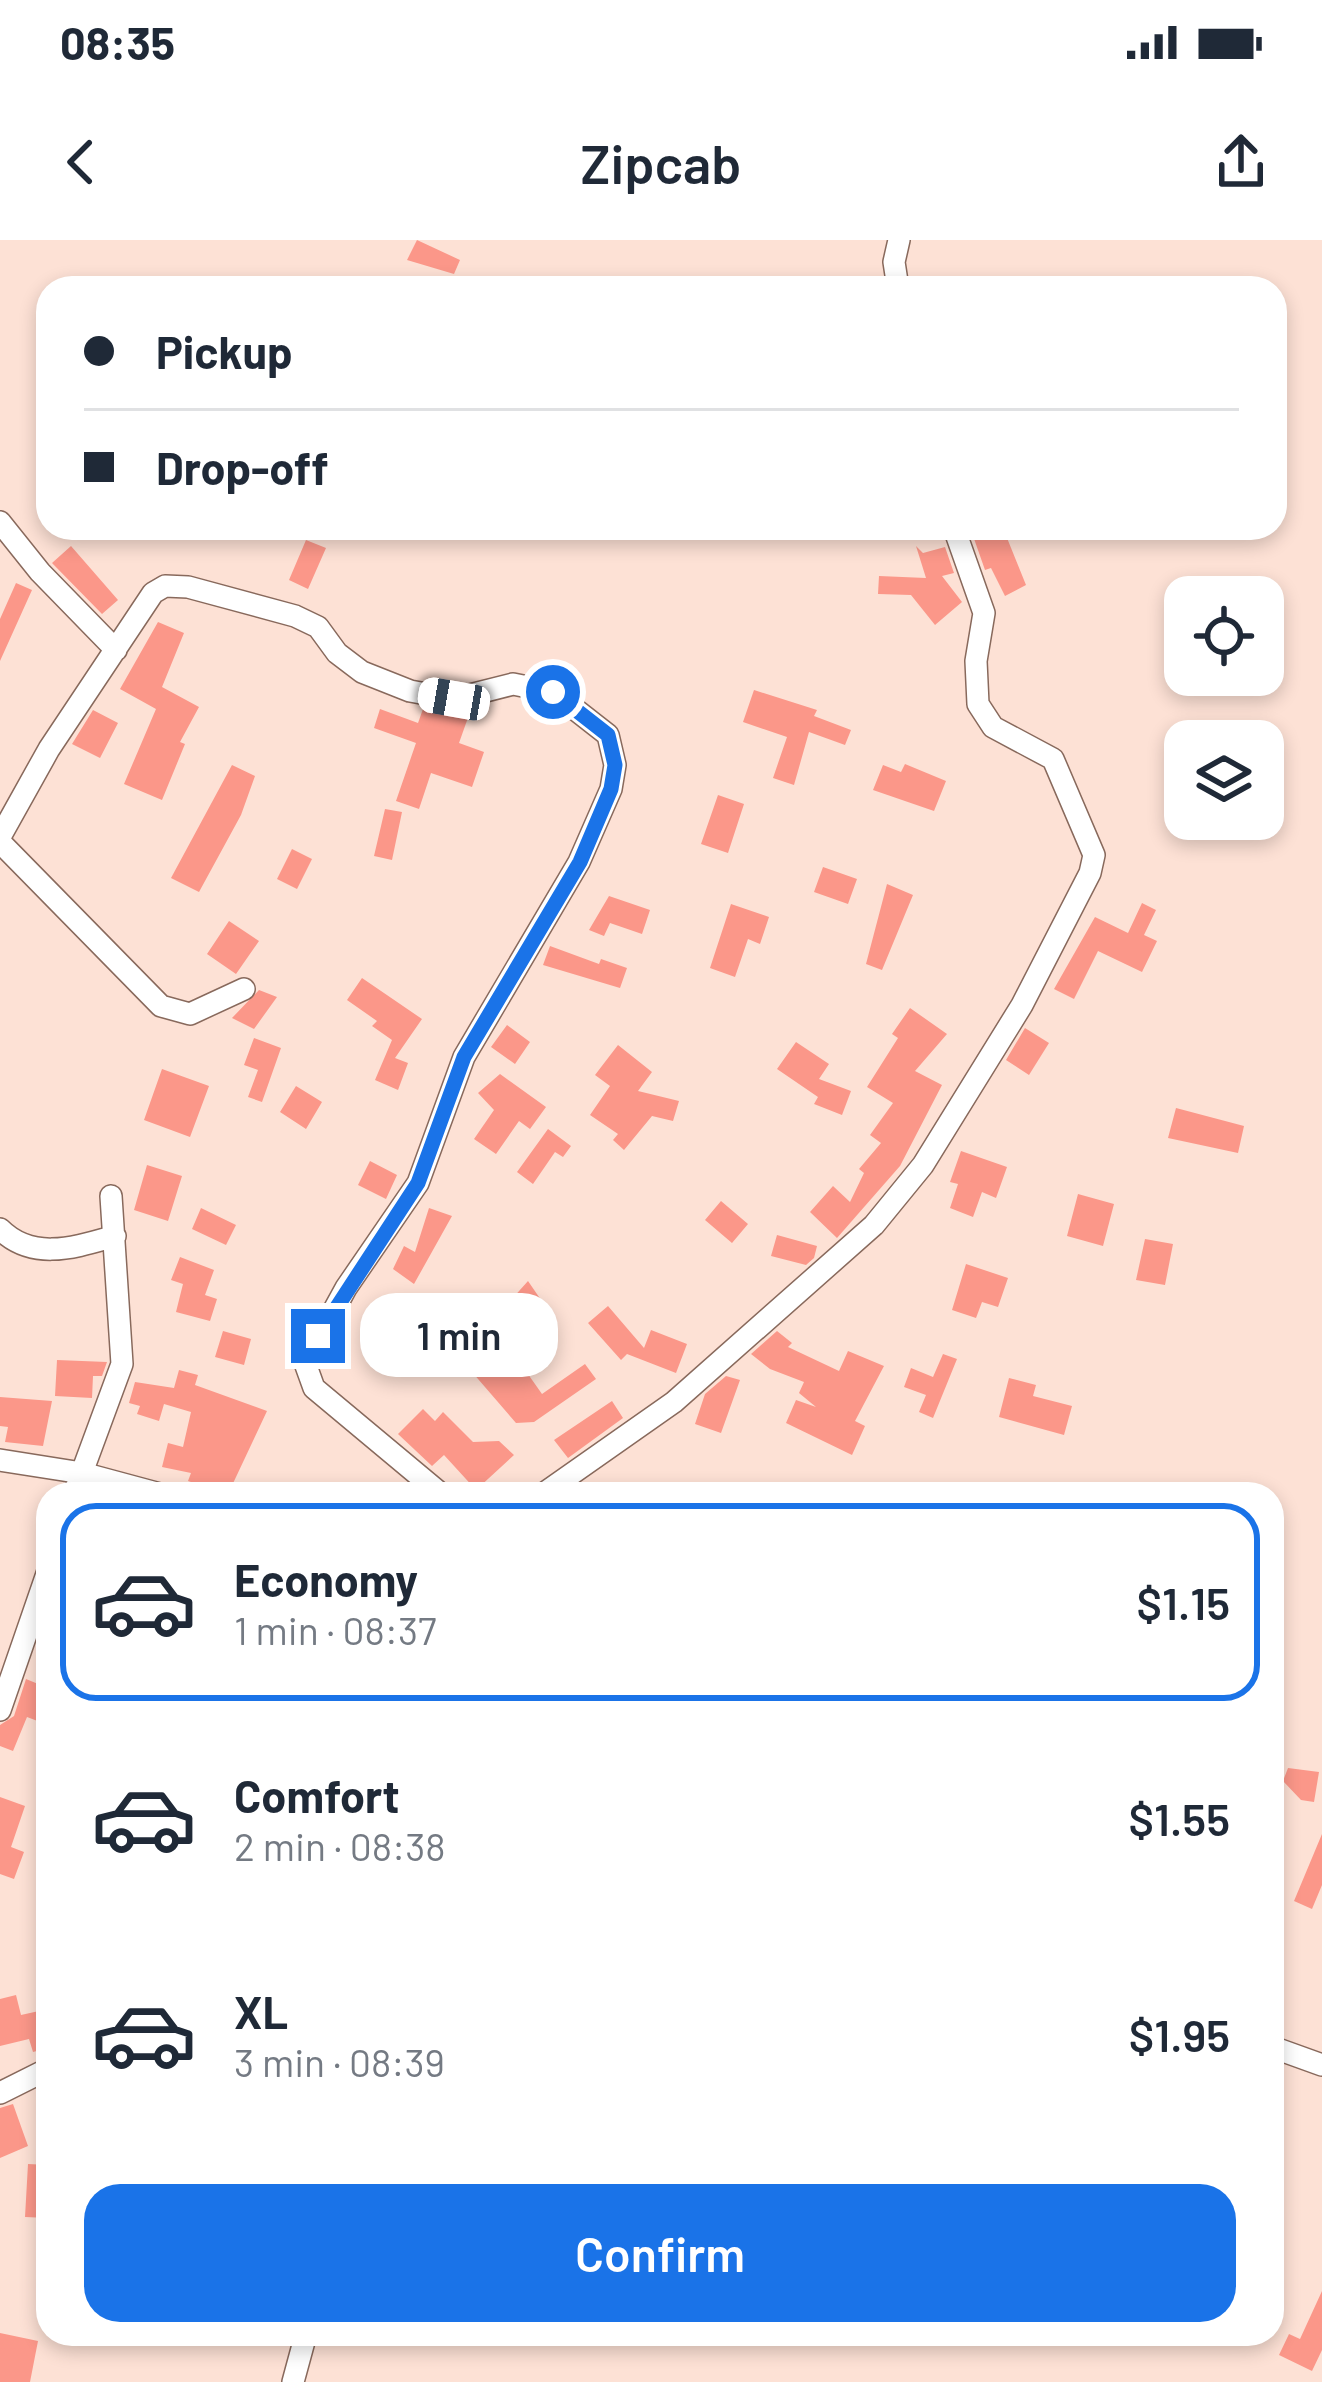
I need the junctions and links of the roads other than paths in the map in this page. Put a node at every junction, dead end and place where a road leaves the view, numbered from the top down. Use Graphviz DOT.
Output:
graph roads {
  1 [pos="899,240"];
  2 [pos="896,276"];
  3 [pos="0,522"];
  4 [pos="958,540"];
  5 [pos="116,650"];
  6 [pos="0,839"];
  7 [pos="244,989"];
  8 [pos="111,1196"];
  9 [pos="0,1229"];
  10 [pos="115,1236"];
  11 [pos="0,1460"];
  12 [pos="72,1482"];
  13 [pos="79,1482"];
  14 [pos="427,1482"];
  15 [pos="560,1482"];
  16 [pos="36,1606"];
  17 [pos="0,1711"];
  18 [pos="1284,2051"];
  19 [pos="1322,2065"];
  20 [pos="36,2075"];
  21 [pos="0,2092"];
  22 [pos="303,2346"];
  23 [pos="293,2382"];
  1 -- 2 [label="street"];
  3 -- 5 [label="street"];
  4 -- 15 [label="street"];
  5 -- 6 [label="street"];
  5 -- 14 [label="street"];
  6 -- 7 [label="street"];
  8 -- 10 [label="street"];
  9 -- 10 [label="street"];
  10 -- 13 [label="street"];
  11 -- 12 [label="street"];
  16 -- 17 [label="street"];
  18 -- 19 [label="street"];
  20 -- 21 [label="street"];
  22 -- 23 [label="street"];
}
